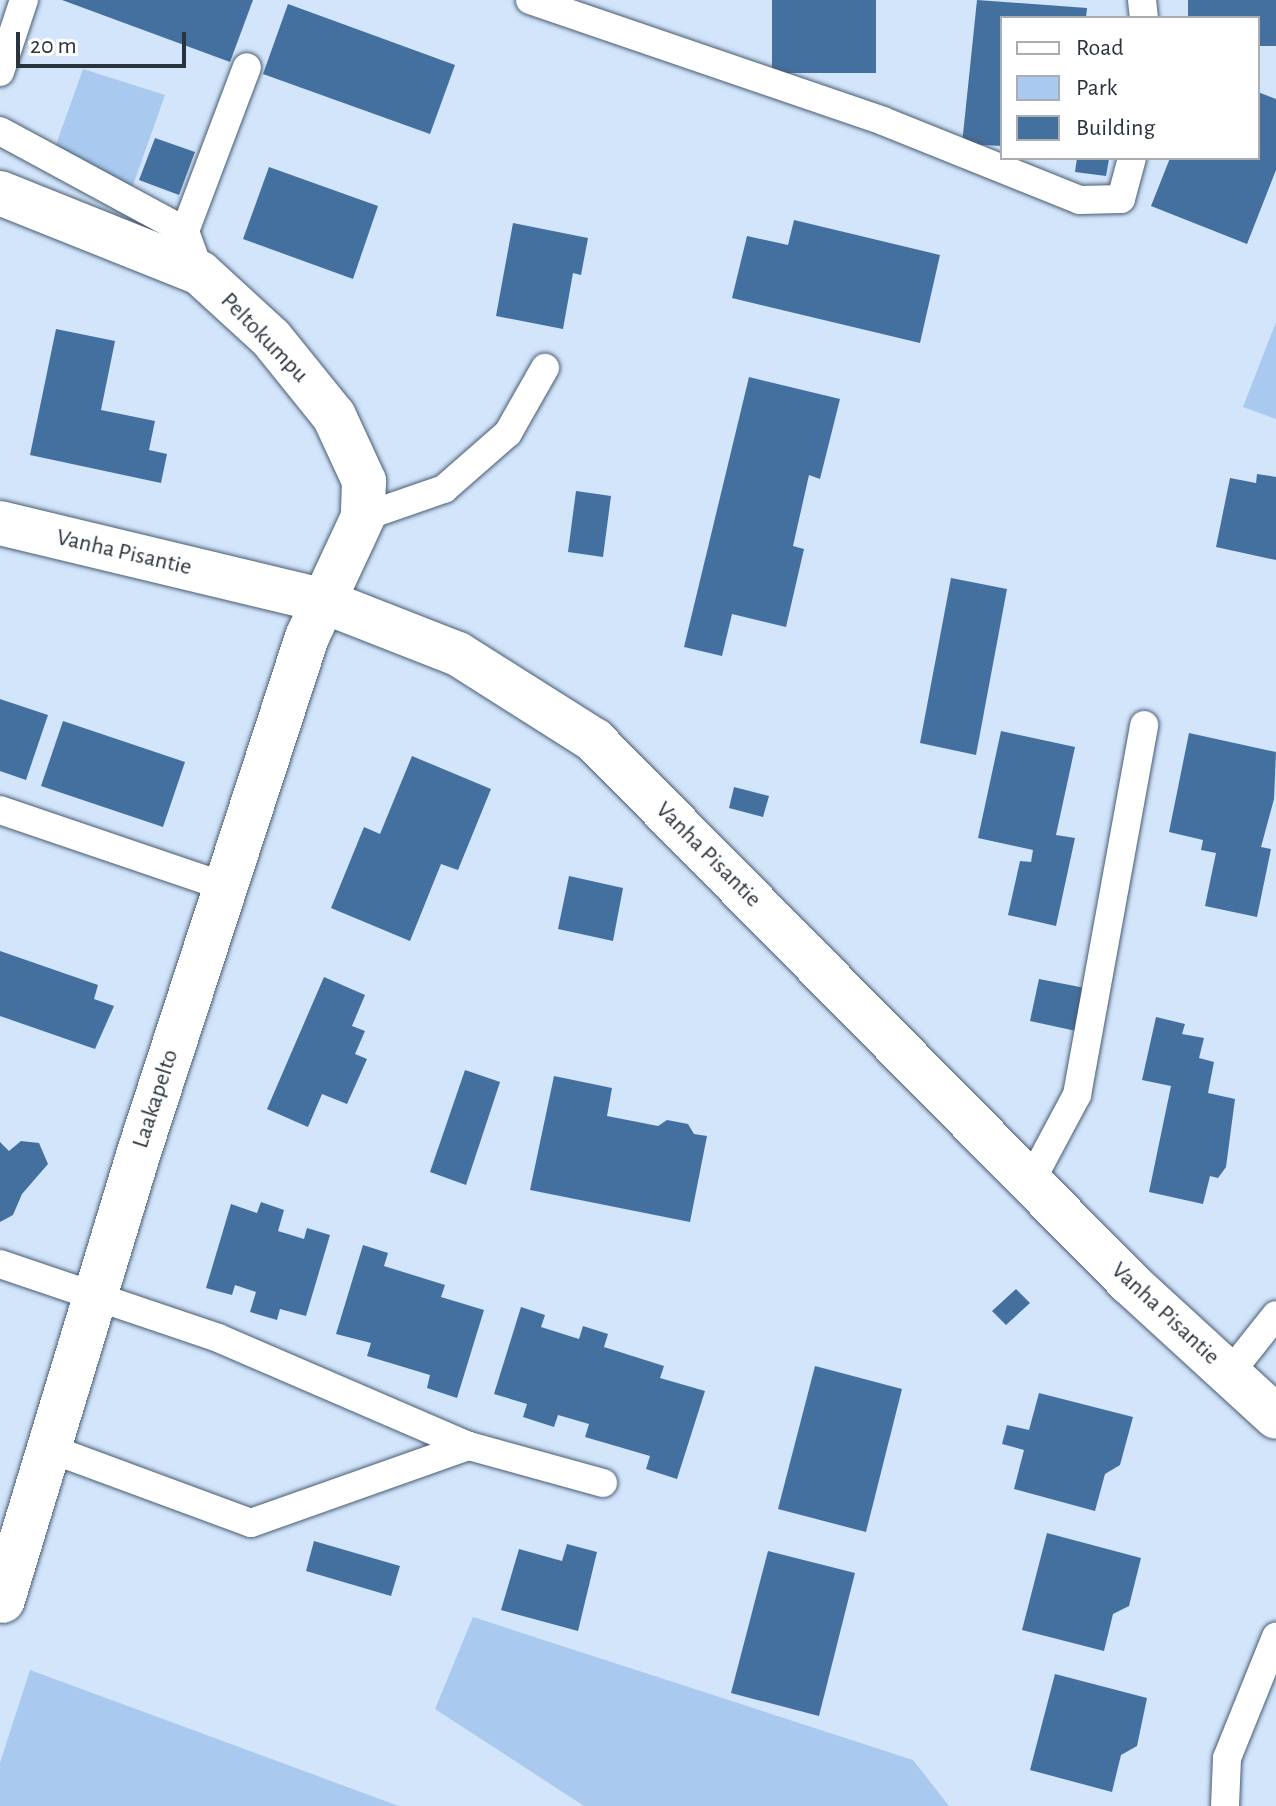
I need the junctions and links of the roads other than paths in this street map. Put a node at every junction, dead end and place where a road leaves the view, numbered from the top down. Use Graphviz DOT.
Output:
graph roads {
  1 [pos="24,0"];
  2 [pos="530,0"];
  3 [pos="247,67"];
  4 [pos="0,72"];
  5 [pos="0,131"];
  6 [pos="1131,160"];
  7 [pos="0,193"];
  8 [pos="185,231"];
  9 [pos="200,273"];
  10 [pos="545,368"];
  11 [pos="363,517"];
  12 [pos="0,523"];
  13 [pos="320,600"];
  14 [pos="1144,725"];
  15 [pos="0,810"];
  16 [pos="226,887"];
  17 [pos="1031,1181"];
  18 [pos="0,1264"];
  19 [pos="95,1296"];
  20 [pos="1276,1315"];
  21 [pos="1229,1374"];
  22 [pos="1276,1417"];
  23 [pos="469,1446"];
  24 [pos="48,1448"];
  25 [pos="603,1483"];
  26 [pos="1,1604"];
  27 [pos="1276,1637"];
  28 [pos="1225,1806"];
  1 -- 4 [label="lane"];
  2 -- 6 [label="lane"];
  3 -- 8 [label="lane"];
  5 -- 8 [label="lane"];
  7 -- 9 [label="street, Peltokumpu"];
  8 -- 9 [label="lane"];
  9 -- 11 [label="street, Peltokumpu"];
  10 -- 11 [label="lane"];
  11 -- 13 [label="street, Peltokumpu"];
  12 -- 13 [label="street, Vanha Pisantie"];
  13 -- 16 [label="street, Laakapelto"];
  13 -- 17 [label="street, Vanha Pisantie"];
  14 -- 17 [label="lane"];
  15 -- 16 [label="lane"];
  16 -- 19 [label="street, Laakapelto"];
  17 -- 21 [label="street, Vanha Pisantie"];
  18 -- 19 [label="lane"];
  19 -- 23 [label="lane"];
  19 -- 24 [label="street, Laakapelto"];
  20 -- 21 [label="lane"];
  21 -- 22 [label="street, Vanha Pisantie"];
  23 -- 24 [label="lane"];
  23 -- 25 [label="lane"];
  24 -- 26 [label="street, Laakapelto"];
  27 -- 28 [label="lane"];
}
